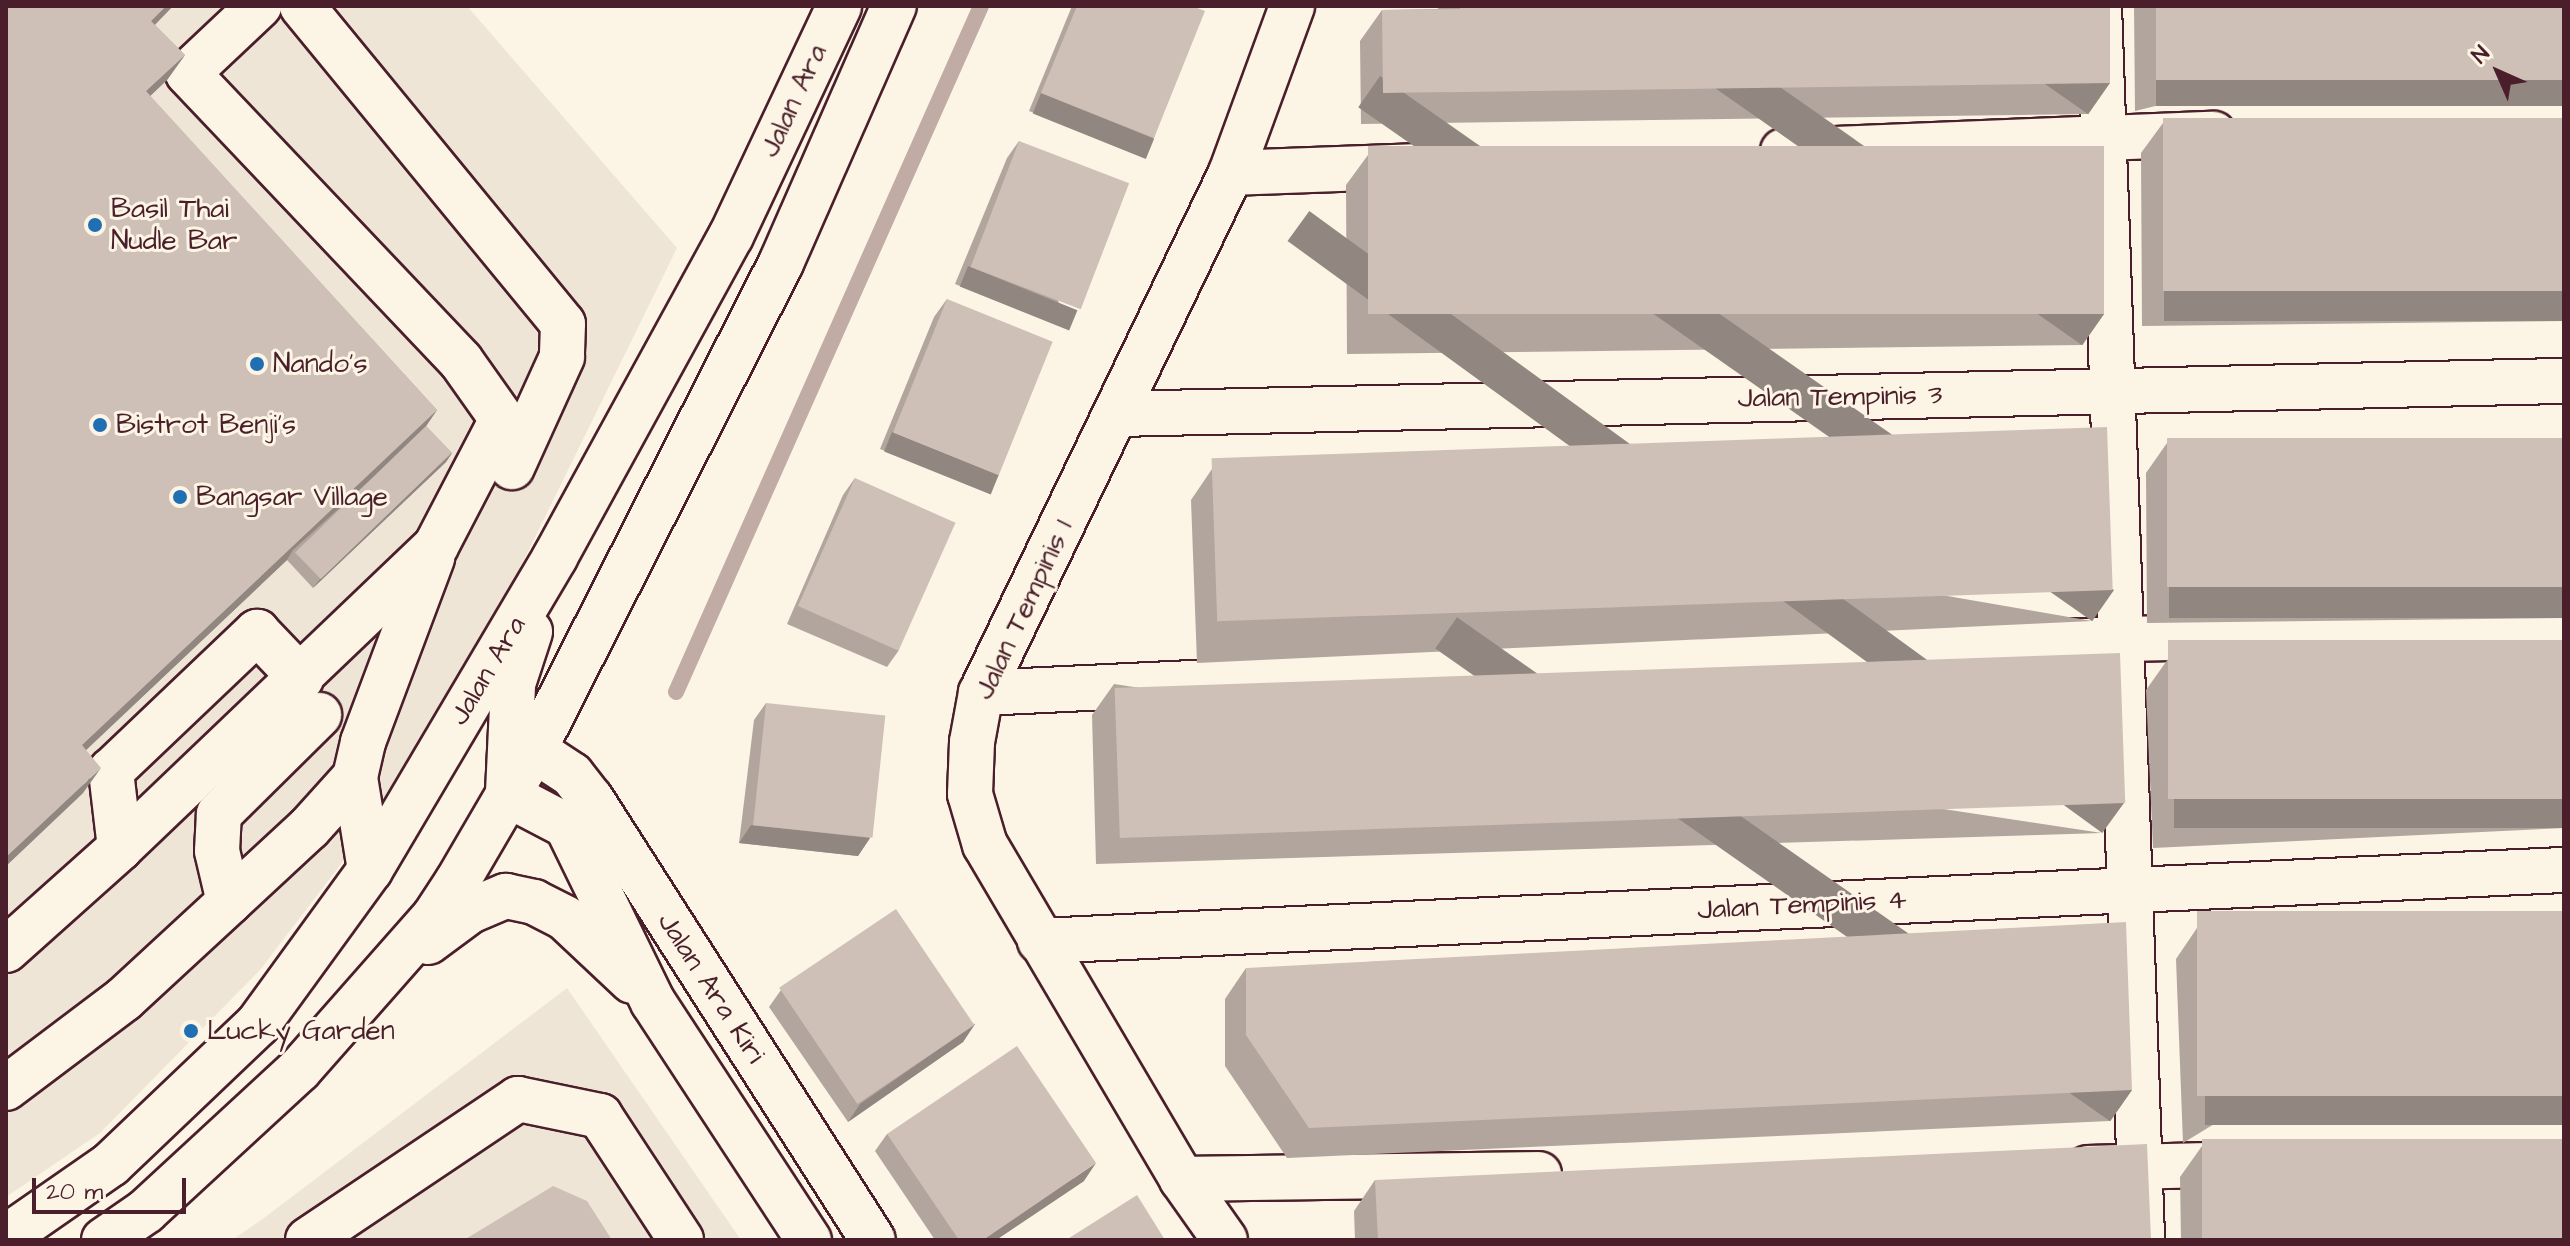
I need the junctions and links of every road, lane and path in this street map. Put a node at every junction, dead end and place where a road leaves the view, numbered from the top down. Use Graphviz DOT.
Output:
graph roads {
  1 [pos="259,6"];
  2 [pos="302,6"];
  3 [pos="839,6"];
  4 [pos="894,6"];
  5 [pos="1292,6"];
  6 [pos="2099,6"];
  7 [pos="2261,132"];
  8 [pos="2102,138"];
  9 [pos="1738,153"];
  10 [pos="1453,164"];
  11 [pos="1231,173"];
  12 [pos="2564,381"];
  13 [pos="2113,391"];
  14 [pos="1117,414"];
  15 [pos="512,467"];
  16 [pos="436,546"];
  17 [pos="555,557"];
  18 [pos="2564,630"];
  19 [pos="2122,639"];
  20 [pos="981,693"];
  21 [pos="310,696"];
  22 [pos="534,750"];
  23 [pos="355,777"];
  24 [pos="508,795"];
  25 [pos="120,848"];
  26 [pos="370,870"];
  27 [pos="2564,870"];
  28 [pos="2130,890"];
  29 [pos="229,902"];
  30 [pos="1040,941"];
  31 [pos="6,950"];
  32 [pos="387,972"];
  33 [pos="653,1002"];
  34 [pos="9,1079"];
  35 [pos="2281,1163"];
  36 [pos="2140,1167"];
  37 [pos="2044,1168"];
  38 [pos="1581,1174"];
  39 [pos="1182,1179"];
  40 [pos="6,1237"];
  41 [pos="104,1240"];
  42 [pos="308,1240"];
  43 [pos="681,1240"];
  44 [pos="809,1240"];
  45 [pos="873,1240"];
  46 [pos="1225,1240"];
  47 [pos="2142,1240"];
  1 -- 16 [label="street"];
  2 -- 15 [label="street"];
  3 -- 17 [label="street, Jalan Ara"];
  4 -- 22 [label="street, Jalan Ara"];
  5 -- 11 [label="street, Jalan Tempinis 1"];
  6 -- 8 [label="street"];
  7 -- 8 [label="street"];
  8 -- 9 [label="street"];
  8 -- 13 [label="street"];
  10 -- 11 [label="street"];
  11 -- 14 [label="street, Jalan Tempinis 1"];
  12 -- 13 [label="street, Jalan Tempinis 3"];
  13 -- 14 [label="street, Jalan Tempinis 3"];
  13 -- 19 [label="street"];
  14 -- 20 [label="street, Jalan Tempinis 1"];
  16 -- 21 [label="street"];
  16 -- 23 [label="street"];
  17 -- 24 [label="street"];
  17 -- 26 [label="street, Jalan Ara"];
  18 -- 19 [label="street"];
  19 -- 20 [label="street"];
  19 -- 28 [label="street"];
  20 -- 30 [label="street, Jalan Tempinis 1"];
  21 -- 25 [label="street"];
  21 -- 25 [label="street"];
  21 -- 29 [label="street"];
  22 -- 24 [label="street, Jalan Ara"];
  22 -- 45 [label="street, Jalan Ara Kiri"];
  23 -- 26 [label="street"];
  23 -- 29 [label="street"];
  24 -- 32 [label="street, Jalan Ara"];
  24 -- 33 [label="street, Jalan Ara Kiri"];
  25 -- 31 [label="street"];
  26 -- 40 [label="street, Jalan Ara"];
  27 -- 28 [label="street, Jalan Tempinis 4"];
  28 -- 30 [label="street, Jalan Tempinis 4"];
  28 -- 36 [label="street"];
  29 -- 34 [label="street"];
  30 -- 39 [label="street, Jalan Tempinis 1"];
  32 -- 33 [label="street"];
  32 -- 41 [label="street, Jalan Ara"];
  33 -- 44 [label="street, Jalan Ara Kiri"];
  35 -- 36 [label="street"];
  36 -- 37 [label="street"];
  36 -- 47 [label="street"];
  38 -- 39 [label="street"];
  39 -- 46 [label="street, Jalan Tempinis 1"];
  42 -- 43 [label="street"];
}
